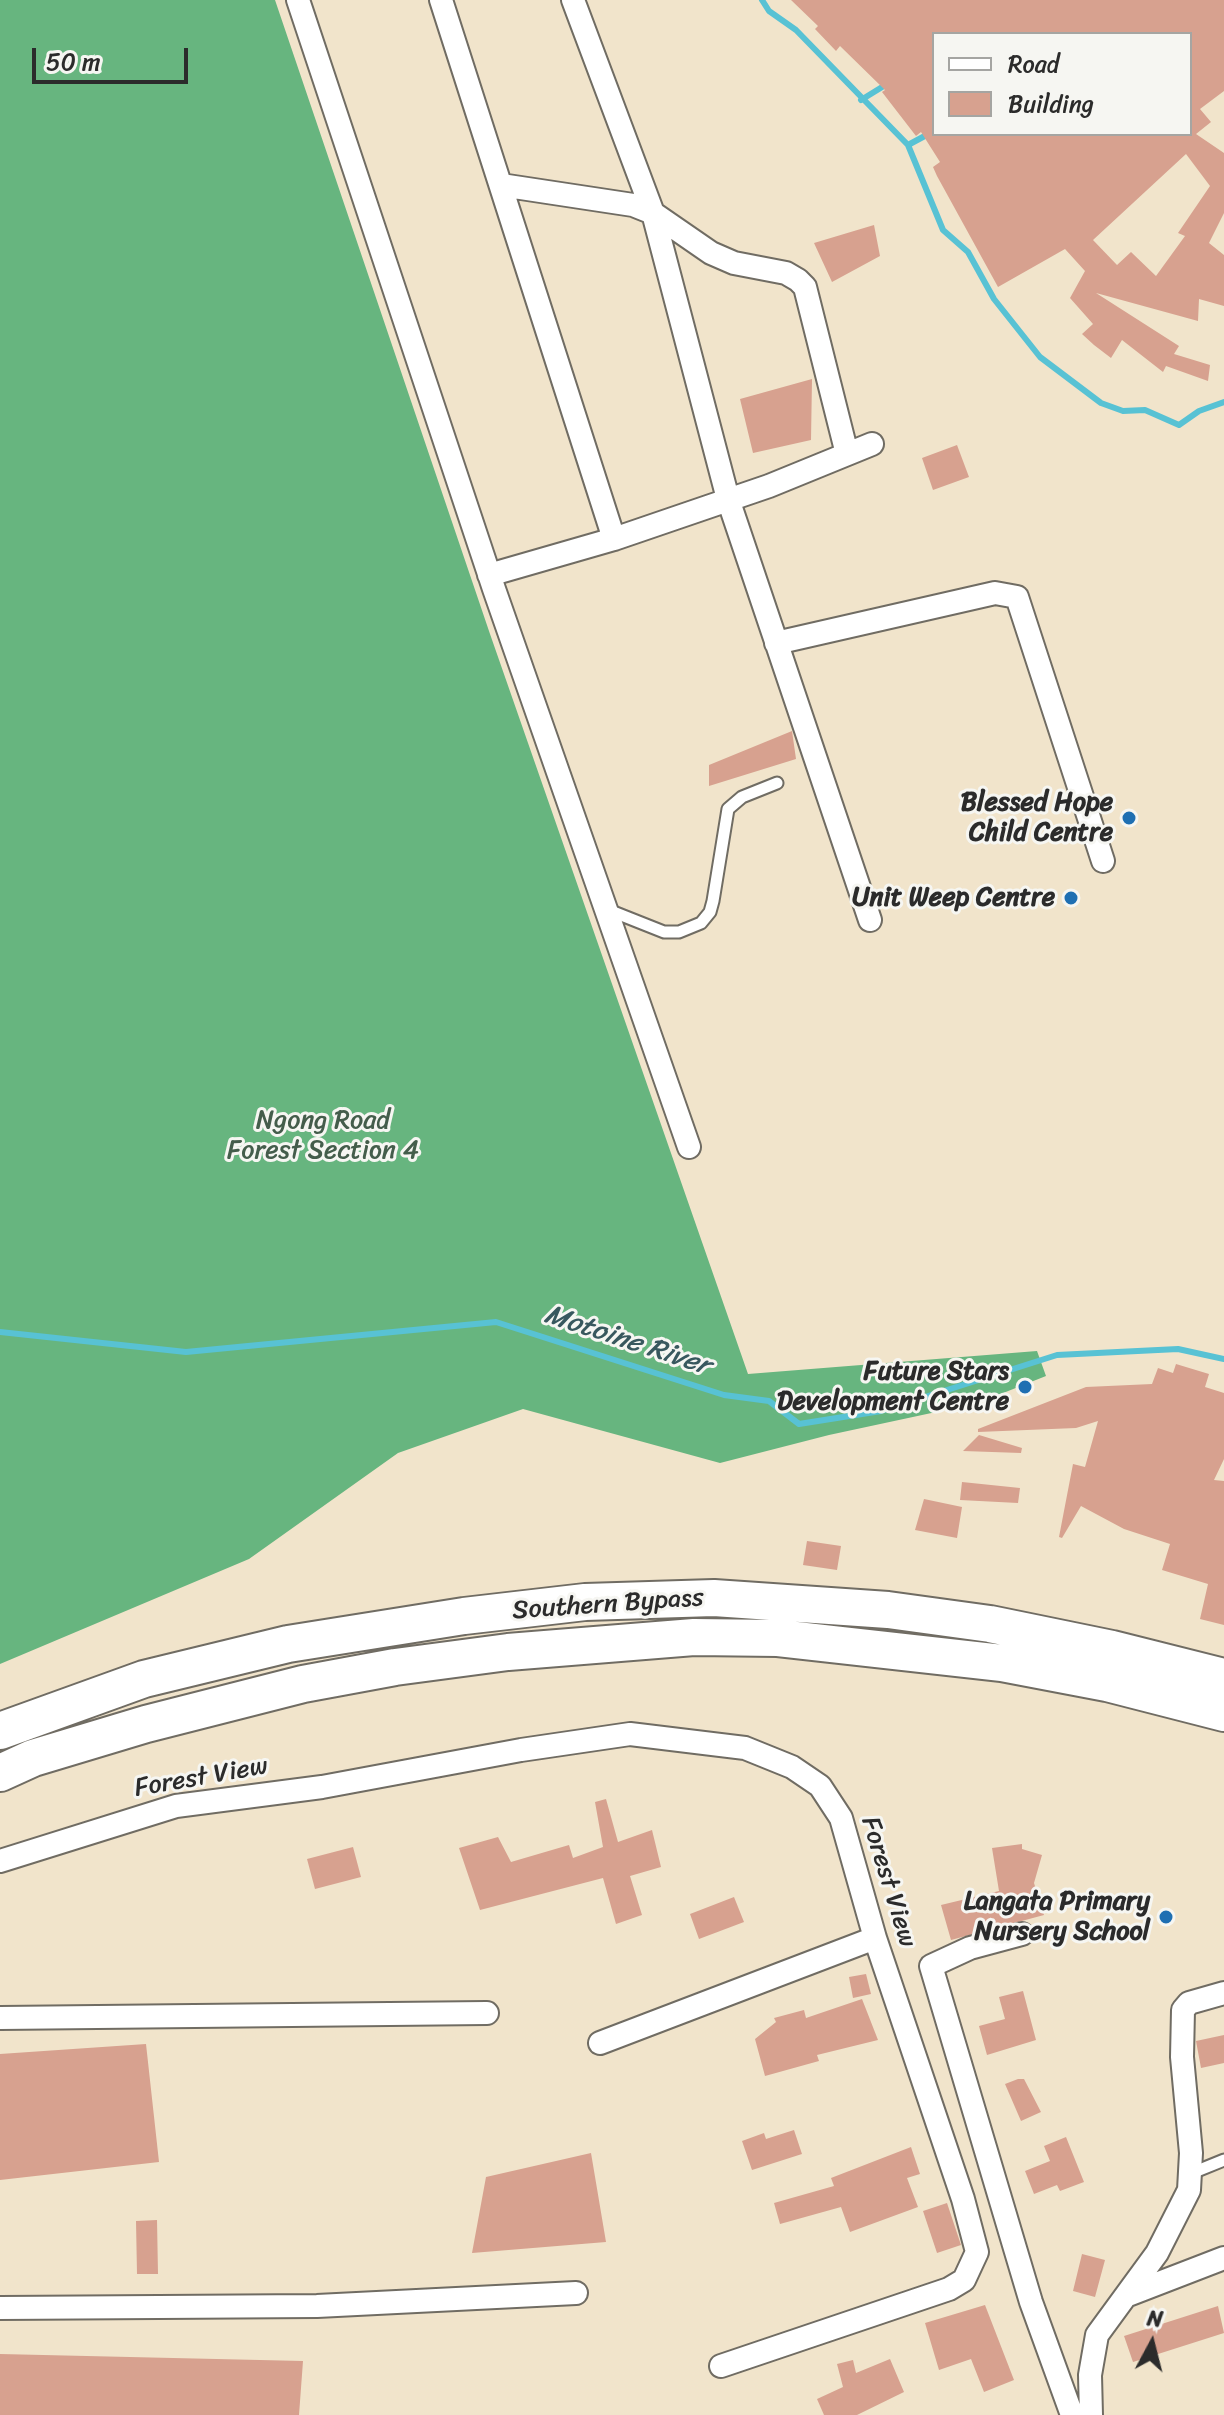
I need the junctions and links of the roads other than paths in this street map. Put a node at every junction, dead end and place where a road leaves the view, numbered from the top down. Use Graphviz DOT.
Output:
graph roads {
  1 [pos="298,0"];
  2 [pos="441,0"];
  3 [pos="573,0"];
  4 [pos="501,185"];
  5 [pos="653,213"];
  6 [pos="872,444"];
  7 [pos="847,454"];
  8 [pos="728,499"];
  9 [pos="614,539"];
  10 [pos="489,575"];
  11 [pos="776,643"];
  12 [pos="777,783"];
  13 [pos="1103,861"];
  14 [pos="605,909"];
  15 [pos="870,920"];
  16 [pos="689,1147"];
  17 [pos="1224,1677"];
  18 [pos="1224,1713"];
  19 [pos="0,1731"];
  20 [pos="0,1773"];
  21 [pos="0,1861"];
  22 [pos="1022,1934"];
  23 [pos="875,1938"];
  24 [pos="1224,1993"];
  25 [pos="487,2013"];
  26 [pos="0,2018"];
  27 [pos="600,2043"];
  28 [pos="1224,2160"];
  29 [pos="1192,2173"];
  30 [pos="1224,2258"];
  31 [pos="576,2293"];
  32 [pos="1123,2297"];
  33 [pos="0,2308"];
  34 [pos="721,2366"];
  35 [pos="1072,2415"];
  36 [pos="1091,2415"];
  1 -- 10 [label="street"];
  2 -- 4 [label="street"];
  3 -- 5 [label="street"];
  4 -- 5 [label="street"];
  4 -- 9 [label="street"];
  5 -- 7 [label="street"];
  5 -- 8 [label="street"];
  6 -- 7 [label="street"];
  7 -- 8 [label="street"];
  8 -- 9 [label="street"];
  8 -- 11 [label="street"];
  9 -- 10 [label="street"];
  10 -- 14 [label="street"];
  11 -- 13 [label="street"];
  11 -- 15 [label="street"];
  12 -- 14 [label="lane"];
  14 -- 16 [label="street"];
  17 -- 19 [label="highway, Southern Bypass"];
  18 -- 20 [label="highway, Southern Bypass"];
  21 -- 23 [label="street, Forest View"];
  22 -- 35 [label="street"];
  23 -- 27 [label="street"];
  23 -- 34 [label="street, Forest View"];
  24 -- 29 [label="street"];
  25 -- 26 [label="street"];
  28 -- 29 [label="lane"];
  29 -- 32 [label="street"];
  30 -- 32 [label="street"];
  31 -- 33 [label="street"];
  32 -- 36 [label="street"];
}
